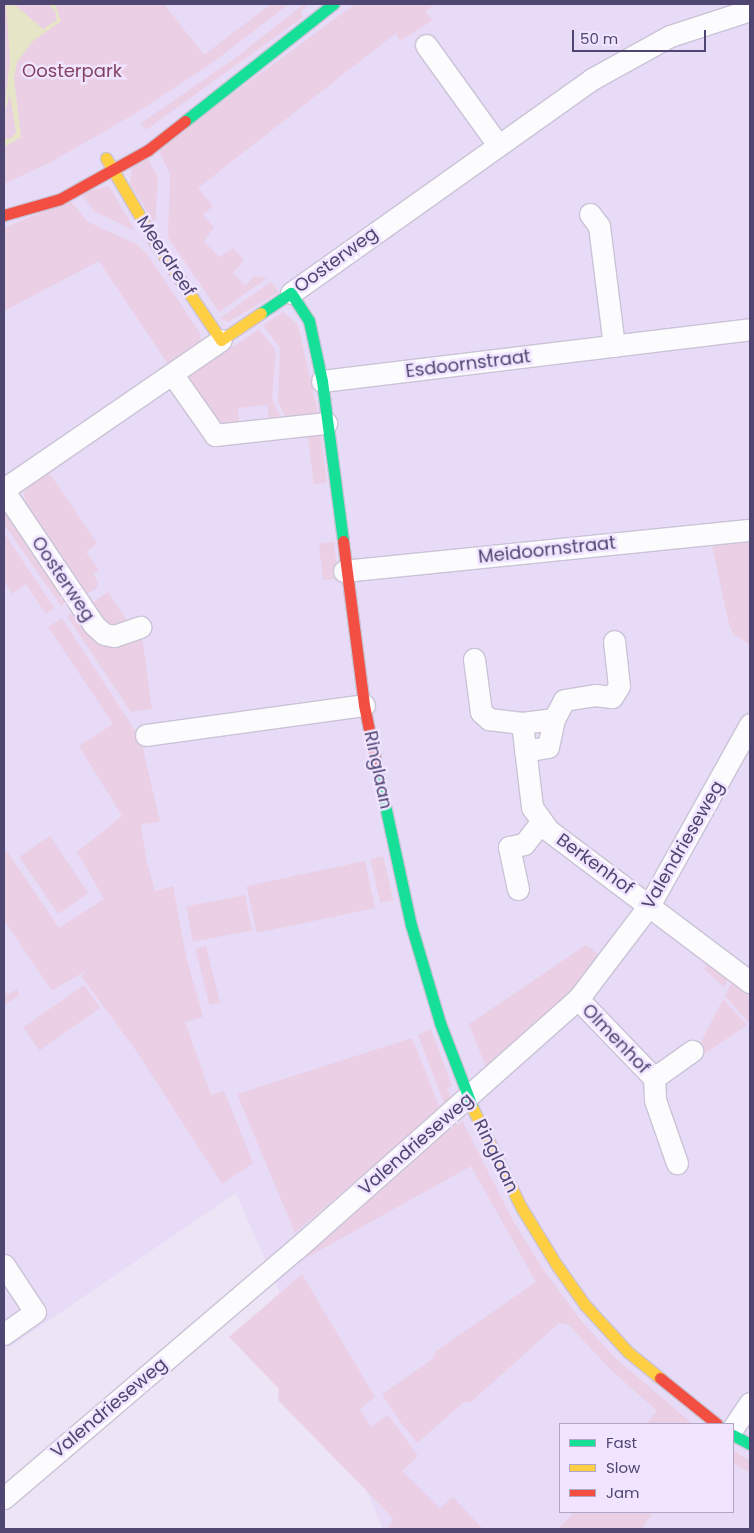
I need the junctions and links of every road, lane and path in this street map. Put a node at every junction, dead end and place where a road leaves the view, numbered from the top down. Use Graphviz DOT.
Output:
graph roads {
  1 [pos="333,4"];
  2 [pos="740,9"];
  3 [pos="426,44"];
  4 [pos="210,99"];
  5 [pos="149,133"];
  6 [pos="498,144"];
  7 [pos="106,158"];
  8 [pos="113,170"];
  9 [pos="46,189"];
  10 [pos="590,214"];
  11 [pos="290,293"];
  12 [pos="750,330"];
  13 [pos="221,340"];
  14 [pos="614,346"];
  15 [pos="173,375"];
  16 [pos="322,381"];
  17 [pos="326,423"];
  18 [pos="4,490"];
  19 [pos="750,530"];
  20 [pos="344,571"];
  21 [pos="140,627"];
  22 [pos="614,641"];
  23 [pos="474,659"];
  24 [pos="364,705"];
  25 [pos="554,720"];
  26 [pos="522,724"];
  27 [pos="750,724"];
  28 [pos="146,735"];
  29 [pos="525,751"];
  30 [pos="542,821"];
  31 [pos="518,889"];
  32 [pos="650,904"];
  33 [pos="750,982"];
  34 [pos="578,999"];
  35 [pos="692,1051"];
  36 [pos="654,1078"];
  37 [pos="468,1098"];
  38 [pos="677,1163"];
  39 [pos="4,1265"];
  40 [pos="4,1334"];
  41 [pos="750,1403"];
  42 [pos="715,1423"];
  43 [pos="734,1427"];
  44 [pos="734,1436"];
  45 [pos="750,1444"];
  46 [pos="4,1498"];
  1 -- 4 [label="street"];
  2 -- 6 [label="street, Oosterweg"];
  3 -- 6 [label="street"];
  4 -- 5 [label="street"];
  4 -- 8 [label="street"];
  6 -- 11 [label="street, Oosterweg"];
  7 -- 8 [label="street, Meerdreef"];
  8 -- 9 [label="street"];
  8 -- 13 [label="street, Meerdreef"];
  10 -- 14 [label="street"];
  11 -- 13 [label="street, Oosterweg"];
  11 -- 16 [label="street, Ringlaan"];
  12 -- 14 [label="street, Esdoornstraat"];
  13 -- 15 [label="street, Oosterweg"];
  14 -- 16 [label="street, Esdoornstraat"];
  15 -- 17 [label="street"];
  15 -- 18 [label="street, Oosterweg"];
  16 -- 17 [label="street, Ringlaan"];
  17 -- 20 [label="street, Ringlaan"];
  18 -- 21 [label="street, Oosterweg"];
  19 -- 20 [label="street, Meidoornstraat"];
  20 -- 24 [label="street, Ringlaan"];
  22 -- 25 [label="street"];
  23 -- 26 [label="street"];
  24 -- 28 [label="street"];
  24 -- 37 [label="street, Ringlaan"];
  25 -- 26 [label="street"];
  25 -- 29 [label="street"];
  26 -- 29 [label="street, Berkenhof"];
  27 -- 32 [label="street, Valendrieseweg"];
  29 -- 30 [label="street, Berkenhof"];
  30 -- 31 [label="street, Berkenhof"];
  30 -- 32 [label="street, Berkenhof"];
  32 -- 33 [label="street, Berkenhof"];
  32 -- 34 [label="street, Valendrieseweg"];
  34 -- 36 [label="street, Olmenhof"];
  34 -- 37 [label="street, Valendrieseweg"];
  35 -- 36 [label="street, Olmenhof"];
  36 -- 38 [label="street, Olmenhof"];
  37 -- 42 [label="street, Ringlaan"];
  37 -- 46 [label="street, Valendrieseweg"];
  39 -- 40 [label="street"];
  41 -- 43 [label="street"];
  44 -- 45 [label="street"];
}
